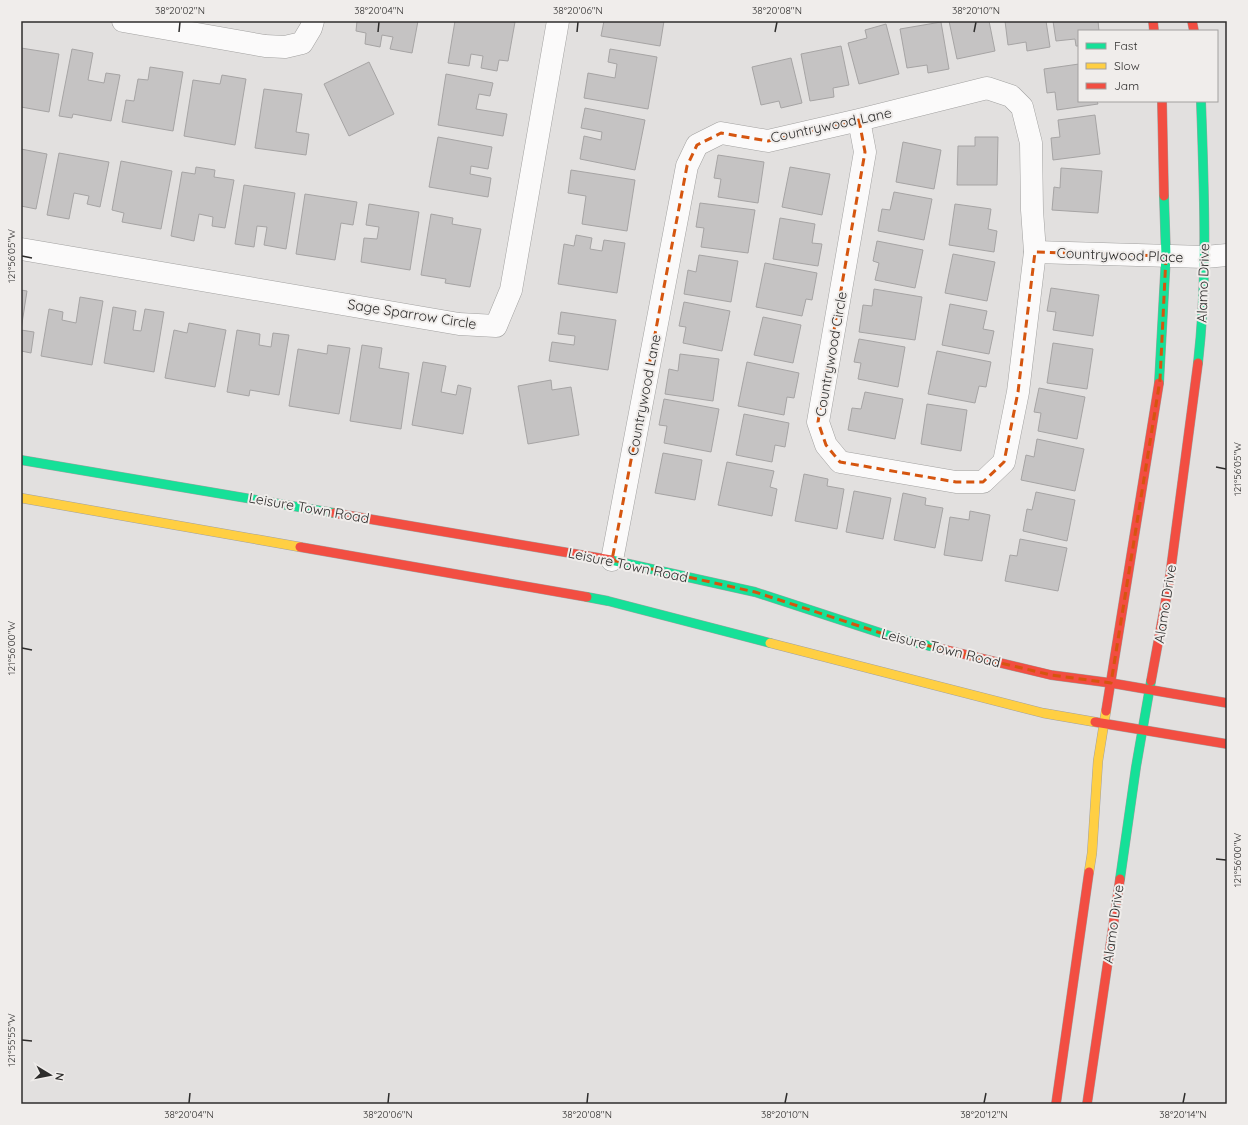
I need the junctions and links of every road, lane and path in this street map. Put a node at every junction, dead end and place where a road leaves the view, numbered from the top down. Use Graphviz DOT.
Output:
graph roads {
  1 [pos="123,21"];
  2 [pos="313,21"];
  3 [pos="558,21"];
  4 [pos="1162,102"];
  5 [pos="1201,102"];
  6 [pos="859,120"];
  7 [pos="21,249"];
  8 [pos="1035,252"];
  9 [pos="1227,255"];
  10 [pos="1166,256"];
  11 [pos="1205,257"];
  12 [pos="21,460"];
  13 [pos="21,498"];
  14 [pos="612,560"];
  15 [pos="1111,683"];
  16 [pos="1150,690"];
  17 [pos="1227,703"];
  18 [pos="1104,723"];
  19 [pos="1143,730"];
  20 [pos="1227,744"];
  21 [pos="1056,1104"];
  22 [pos="1087,1104"];
  1 -- 2 [label="street"];
  3 -- 7 [label="street, Sage Sparrow Circle"];
  4 -- 10 [label="main road"];
  5 -- 11 [label="main road, Alamo Drive"];
  6 -- 8 [label="street, Countrywood Lane"];
  6 -- 8 [label="street, Countrywood Circle"];
  6 -- 14 [label="street, Countrywood Lane"];
  8 -- 10 [label="street, Countrywood Place"];
  9 -- 11 [label="street, Countrywood Place"];
  10 -- 11 [label="street, Countrywood Place"];
  10 -- 15 [label="main road"];
  11 -- 16 [label="main road, Alamo Drive"];
  12 -- 14 [label="main road, Leisure Town Road"];
  13 -- 18 [label="main road"];
  14 -- 15 [label="main road, Leisure Town Road"];
  15 -- 16 [label="main road, Leisure Town Road"];
  15 -- 18 [label="main road"];
  16 -- 17 [label="main road, Leisure Town Road"];
  16 -- 19 [label="main road, Alamo Drive"];
  18 -- 19 [label="main road"];
  18 -- 21 [label="main road"];
  19 -- 20 [label="main road"];
  19 -- 22 [label="main road, Alamo Drive"];
}
